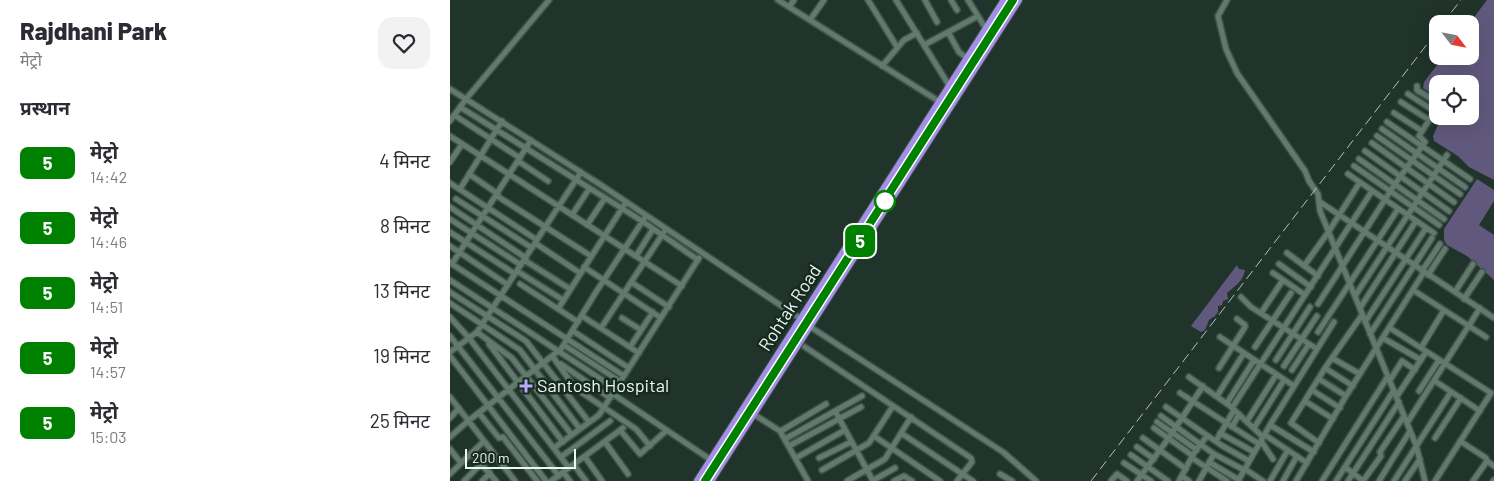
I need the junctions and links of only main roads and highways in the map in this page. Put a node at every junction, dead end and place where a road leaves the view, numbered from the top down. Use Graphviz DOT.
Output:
graph roads {
  1 [pos="1018,0"];
  2 [pos="1002,2"];
  3 [pos="924,128"];
  4 [pos="933,133"];
  5 [pos="698,481"];
  6 [pos="710,481"];
  1 -- 4 [label="highway, Rohtak Road"];
  2 -- 3 [label="highway, Rohtak Road"];
  3 -- 4 [label="highway"];
  3 -- 5 [label="highway, Rohtak Road"];
  4 -- 6 [label="highway, Rohtak Road"];
}
